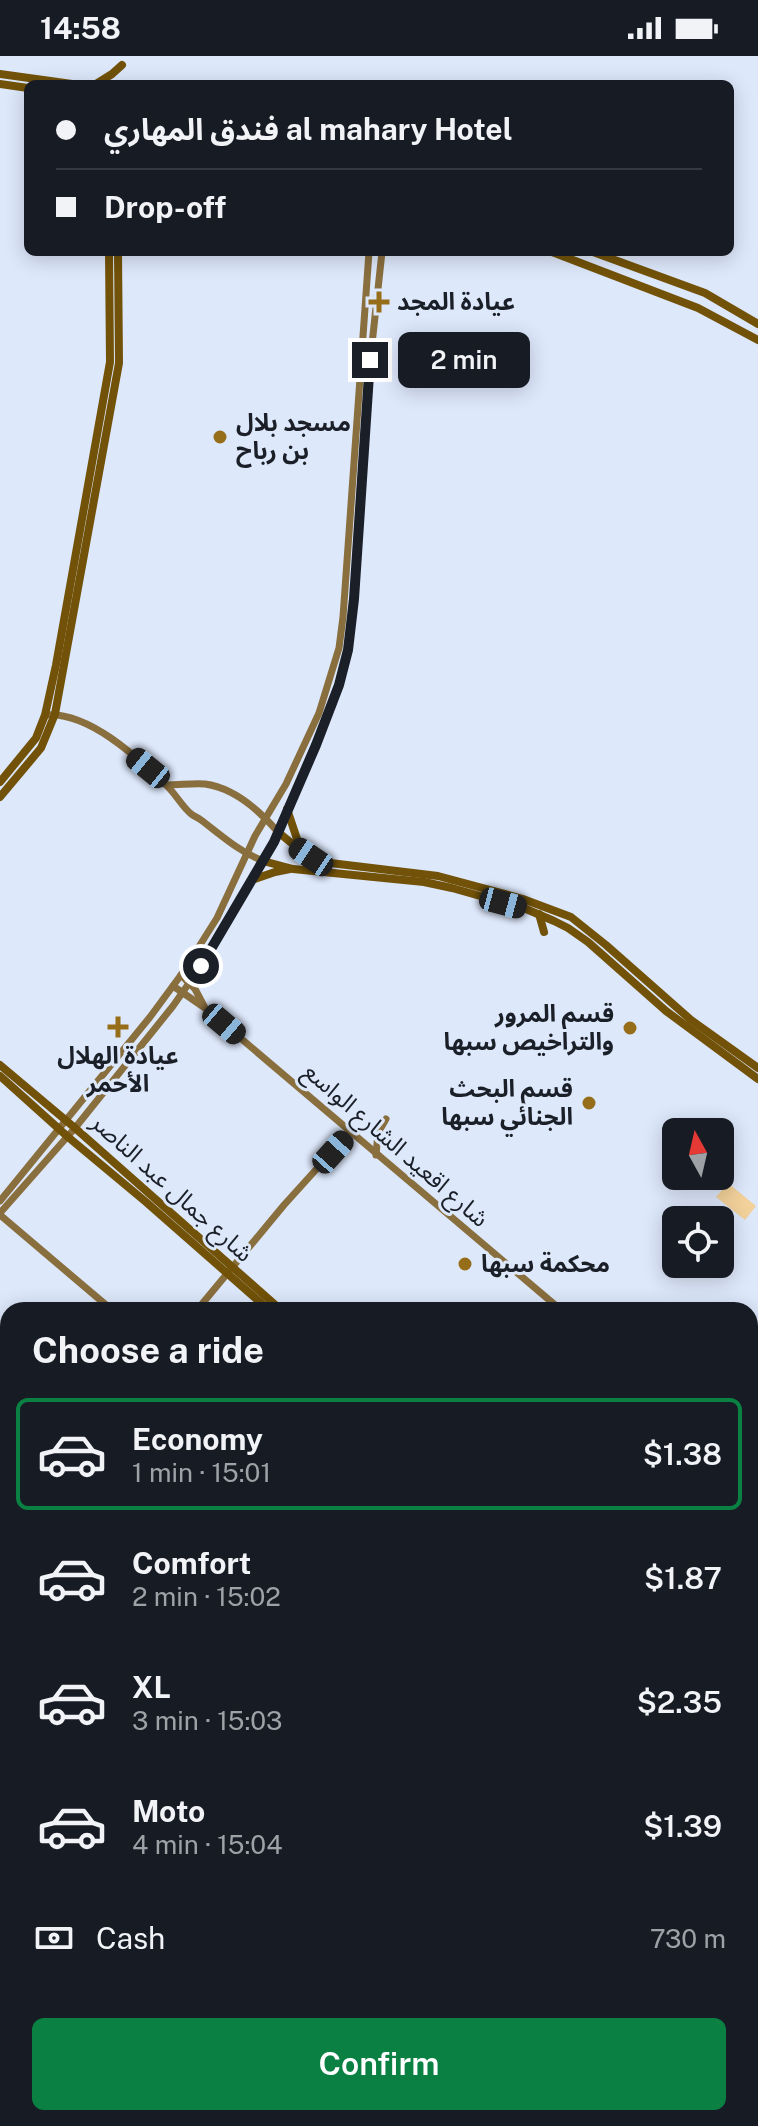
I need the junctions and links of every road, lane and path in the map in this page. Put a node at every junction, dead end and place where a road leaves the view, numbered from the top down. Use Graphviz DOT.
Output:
graph roads {
  1 [pos="122,65"];
  2 [pos="0,74"];
  3 [pos="43,80"];
  4 [pos="102,80"];
  5 [pos="0,84"];
  6 [pos="24,87"];
  7 [pos="109,256"];
  8 [pos="118,256"];
  9 [pos="369,256"];
  10 [pos="382,256"];
  11 [pos="562,256"];
  12 [pos="604,256"];
  13 [pos="758,324"];
  14 [pos="758,340"];
  15 [pos="50,714"];
  16 [pos="0,782"];
  17 [pos="167,785"];
  18 [pos="0,797"];
  19 [pos="287,809"];
  20 [pos="266,818"];
  21 [pos="278,832"];
  22 [pos="248,854"];
  23 [pos="311,857"];
  24 [pos="263,861"];
  25 [pos="293,869"];
  26 [pos="252,880"];
  27 [pos="539,914"];
  28 [pos="544,932"];
  29 [pos="181,975"];
  30 [pos="190,983"];
  31 [pos="173,986"];
  32 [pos="182,994"];
  33 [pos="205,1008"];
  34 [pos="0,1065"];
  35 [pos="758,1068"];
  36 [pos="0,1076"];
  37 [pos="758,1079"];
  38 [pos="386,1119"];
  39 [pos="66,1121"];
  40 [pos="75,1128"];
  41 [pos="59,1129"];
  42 [pos="350,1132"];
  43 [pos="68,1137"];
  44 [pos="376,1155"];
  45 [pos="0,1201"];
  46 [pos="0,1214"];
  47 [pos="229,1270"];
  48 [pos="103,1302"];
  49 [pos="203,1302"];
  50 [pos="261,1302"];
  51 [pos="271,1302"];
  52 [pos="551,1302"];
  1 -- 4 [label="main road"];
  2 -- 3 [label="main road"];
  5 -- 6 [label="main road"];
  7 -- 15 [label="main road"];
  8 -- 15 [label="main road"];
  9 -- 20 [label="main road"];
  10 -- 19 [label="main road"];
  11 -- 14 [label="main road"];
  12 -- 13 [label="main road"];
  15 -- 16 [label="main road"];
  15 -- 17 [label="main road"];
  15 -- 18 [label="main road"];
  17 -- 20 [label="main road"];
  17 -- 22 [label="main road"];
  19 -- 21 [label="main road"];
  19 -- 23 [label="main road"];
  20 -- 21 [label="main road"];
  20 -- 22 [label="main road"];
  21 -- 23 [label="main road"];
  21 -- 24 [label="main road"];
  22 -- 24 [label="main road"];
  22 -- 29 [label="main road"];
  23 -- 35 [label="main road"];
  24 -- 25 [label="main road"];
  24 -- 26 [label="main road"];
  25 -- 26 [label="main road"];
  25 -- 27 [label="main road"];
  26 -- 30 [label="main road"];
  27 -- 28 [label="main road"];
  27 -- 37 [label="main road"];
  29 -- 30 [label="main road"];
  29 -- 31 [label="main road"];
  30 -- 32 [label="main road"];
  30 -- 33 [label="main road"];
  31 -- 32 [label="main road"];
  31 -- 39 [label="main road"];
  32 -- 33 [label="main road"];
  32 -- 40 [label="main road"];
  33 -- 42 [label="main road, شارع اقعيد الشارع الواسع"];
  34 -- 39 [label="main road, شارع جمال عبد الناصر"];
  36 -- 41 [label="main road, شارع جمال عبد الناصر"];
  38 -- 44 [label="main road"];
  39 -- 40 [label="main road, شارع جمال عبد الناصر"];
  39 -- 41 [label="main road"];
  40 -- 43 [label="main road"];
  40 -- 47 [label="main road, شارع جمال عبد الناصر"];
  41 -- 43 [label="main road, شارع جمال عبد الناصر"];
  41 -- 45 [label="main road"];
  42 -- 44 [label="main road, شارع اقعيد الشارع الواسع"];
  42 -- 47 [label="main road"];
  43 -- 46 [label="main road"];
  43 -- 47 [label="main road, شارع جمال عبد الناصر"];
  44 -- 52 [label="main road, شارع اقعيد الشارع الواسع"];
  46 -- 48 [label="main road"];
  47 -- 49 [label="main road"];
  47 -- 50 [label="main road, شارع جمال عبد الناصر"];
  47 -- 51 [label="main road, شارع جمال عبد الناصر"];
}
